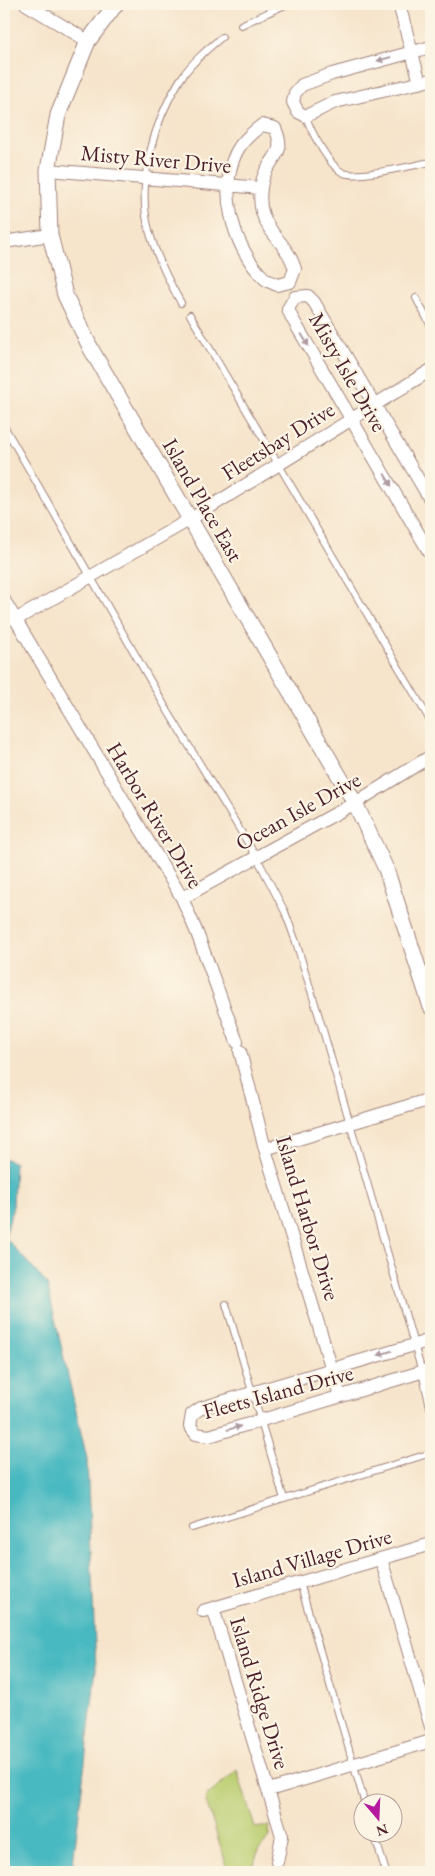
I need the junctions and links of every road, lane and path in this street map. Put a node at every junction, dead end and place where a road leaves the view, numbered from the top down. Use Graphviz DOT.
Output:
graph roads {
  1 [pos="26,4"];
  2 [pos="116,4"];
  3 [pos="287,4"];
  4 [pos="399,4"];
  5 [pos="242,25"];
  6 [pos="222,37"];
  7 [pos="88,41"];
  8 [pos="431,46"];
  9 [pos="412,52"];
  10 [pos="426,82"];
  11 [pos="306,116"];
  12 [pos="431,162"];
  13 [pos="48,170"];
  14 [pos="145,178"];
  15 [pos="228,184"];
  16 [pos="261,188"];
  17 [pos="50,235"];
  18 [pos="4,242"];
  19 [pos="416,298"];
  20 [pos="181,303"];
  21 [pos="190,315"];
  22 [pos="431,326"];
  23 [pos="431,370"];
  24 [pos="375,404"];
  25 [pos="352,419"];
  26 [pos="4,426"];
  27 [pos="280,464"];
  28 [pos="431,501"];
  29 [pos="189,520"];
  30 [pos="431,555"];
  31 [pos="90,578"];
  32 [pos="4,600"];
  33 [pos="15,620"];
  34 [pos="431,722"];
  35 [pos="431,756"];
  36 [pos="355,804"];
  37 [pos="257,858"];
  38 [pos="182,898"];
  39 [pos="431,1007"];
  40 [pos="239,1046"];
  41 [pos="431,1099"];
  42 [pos="349,1124"];
  43 [pos="264,1149"];
  44 [pos="226,1304"];
  45 [pos="431,1340"];
  46 [pos="414,1345"];
  47 [pos="333,1369"];
  48 [pos="426,1370"];
  49 [pos="253,1393"];
  50 [pos="340,1396"];
  51 [pos="431,1411"];
  52 [pos="261,1420"];
  53 [pos="431,1452"];
  54 [pos="284,1499"];
  55 [pos="192,1528"];
  56 [pos="431,1544"];
  57 [pos="381,1559"];
  58 [pos="300,1582"];
  59 [pos="208,1609"];
  60 [pos="431,1728"];
  61 [pos="431,1741"];
  62 [pos="354,1764"];
  63 [pos="269,1790"];
  64 [pos="362,1794"];
  65 [pos="377,1844"];
  66 [pos="277,1862"];
  67 [pos="386,1872"];
  1 -- 7 [label="street"];
  2 -- 7 [label="street, Island Place East"];
  3 -- 5 [label="lane"];
  4 -- 9 [label="street"];
  6 -- 14 [label="lane"];
  7 -- 13 [label="street, Island Place East"];
  8 -- 9 [label="street"];
  9 -- 10 [label="street"];
  9 -- 11 [label="street, one-way"];
  10 -- 11 [label="street"];
  11 -- 12 [label="lane"];
  13 -- 14 [label="street, Misty River Drive"];
  13 -- 17 [label="street, Island Place East"];
  14 -- 15 [label="street, Misty River Drive"];
  14 -- 20 [label="lane"];
  15 -- 16 [label="street, Misty River Drive"];
  15 -- 16 [label="street"];
  15 -- 16 [label="street"];
  17 -- 18 [label="street"];
  17 -- 29 [label="street, Island Place East"];
  19 -- 22 [label="lane"];
  21 -- 27 [label="lane"];
  23 -- 24 [label="street, Fleetsbay Drive"];
  24 -- 25 [label="street, Fleetsbay Drive"];
  24 -- 25 [label="street, Misty Isle Drive, one-way"];
  24 -- 28 [label="street, Misty Isle Drive"];
  25 -- 27 [label="street, Fleetsbay Drive"];
  25 -- 30 [label="street, Misty Isle Drive, one-way"];
  26 -- 31 [label="lane"];
  27 -- 29 [label="street, Fleetsbay Drive"];
  27 -- 34 [label="lane"];
  29 -- 31 [label="street, Fleetsbay Drive"];
  29 -- 36 [label="street, Island Place East"];
  31 -- 33 [label="street, Fleetsbay Drive"];
  31 -- 37 [label="lane"];
  32 -- 33 [label="street, Harbor River Drive"];
  33 -- 38 [label="street, Harbor River Drive"];
  35 -- 36 [label="street, Ocean Isle Drive"];
  36 -- 37 [label="street, Ocean Isle Drive"];
  36 -- 39 [label="street, Island Place East"];
  37 -- 38 [label="street, Ocean Isle Drive"];
  37 -- 42 [label="lane"];
  38 -- 40 [label="street, Harbor River Drive"];
  40 -- 43 [label="street, Island Harbor Drive"];
  41 -- 42 [label="street"];
  42 -- 43 [label="street"];
  42 -- 46 [label="lane"];
  43 -- 47 [label="street, Island Harbor Drive"];
  44 -- 49 [label="lane"];
  45 -- 46 [label="street, Fleets Island Drive"];
  46 -- 47 [label="street, Fleets Island Drive, one-way"];
  46 -- 48 [label="lane"];
  47 -- 49 [label="street, Fleets Island Drive"];
  47 -- 50 [label="street, Island Harbor Drive"];
  48 -- 50 [label="street, Fleets Island Drive"];
  48 -- 51 [label="lane"];
  49 -- 52 [label="lane"];
  49 -- 52 [label="street, Fleets Island Drive, one-way"];
  50 -- 52 [label="street, Fleets Island Drive"];
  52 -- 54 [label="lane"];
  53 -- 54 [label="lane"];
  54 -- 55 [label="lane"];
  56 -- 57 [label="street, Island Village Drive"];
  57 -- 58 [label="street, Island Village Drive"];
  57 -- 60 [label="street"];
  58 -- 59 [label="street, Island Village Drive"];
  58 -- 62 [label="lane"];
  59 -- 63 [label="street, Island Ridge Drive"];
  61 -- 62 [label="street"];
  62 -- 63 [label="street"];
  62 -- 64 [label="lane"];
  63 -- 66 [label="street, Island Ridge Drive"];
  65 -- 67 [label="lane"];
}
